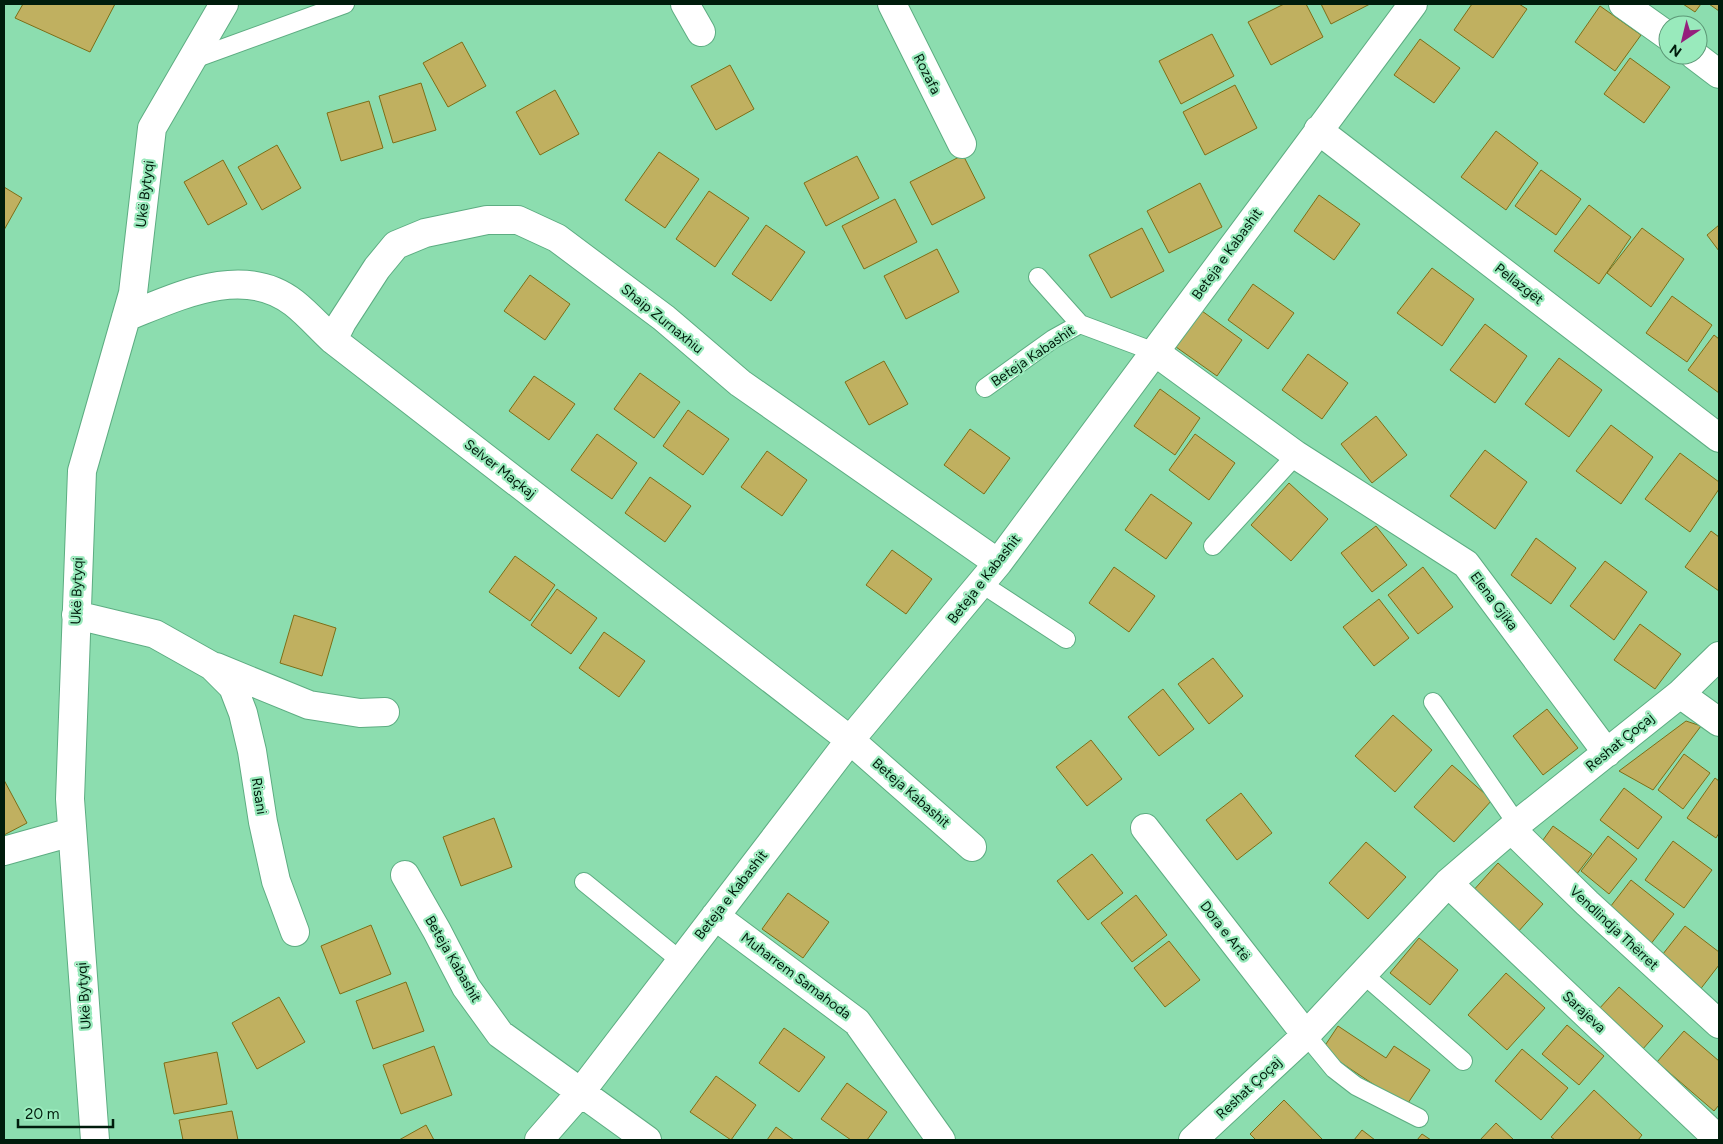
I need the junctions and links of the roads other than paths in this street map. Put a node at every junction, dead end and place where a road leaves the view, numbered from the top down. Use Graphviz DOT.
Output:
graph roads {
  1 [pos="224,4"];
  2 [pos="345,4"];
  3 [pos="684,4"];
  4 [pos="892,4"];
  5 [pos="1413,4"];
  6 [pos="1623,4"];
  7 [pos="1658,29"];
  8 [pos="701,32"];
  9 [pos="191,60"];
  10 [pos="1707,65"];
  11 [pos="1719,74"];
  12 [pos="1318,130"];
  13 [pos="962,144"];
  14 [pos="1038,277"];
  15 [pos="126,318"];
  16 [pos="1080,324"];
  17 [pos="333,340"];
  18 [pos="1154,352"];
  19 [pos="985,388"];
  20 [pos="1719,438"];
  21 [pos="1296,454"];
  22 [pos="1213,546"];
  23 [pos="998,563"];
  24 [pos="982,584"];
  25 [pos="76,615"];
  26 [pos="1066,639"];
  27 [pos="1719,656"];
  28 [pos="212,666"];
  29 [pos="1680,694"];
  30 [pos="1433,702"];
  31 [pos="385,712"];
  32 [pos="1719,722"];
  33 [pos="850,740"];
  34 [pos="1607,753"];
  35 [pos="1514,826"];
  36 [pos="1145,828"];
  37 [pos="72,832"];
  38 [pos="972,847"];
  39 [pos="4,851"];
  40 [pos="404,875"];
  41 [pos="584,882"];
  42 [pos="1448,883"];
  43 [pos="715,916"];
  44 [pos="295,932"];
  45 [pos="681,961"];
  46 [pos="1364,974"];
  47 [pos="1719,1024"];
  48 [pos="1306,1035"];
  49 [pos="1464,1061"];
  50 [pos="580,1093"];
  51 [pos="1418,1118"];
  52 [pos="95,1140"];
  53 [pos="539,1140"];
  54 [pos="646,1140"];
  55 [pos="941,1140"];
  56 [pos="1193,1140"];
  57 [pos="1719,1140"];
  1 -- 9 [label="street, Ukë Bytyqi"];
  2 -- 9 [label="lane"];
  3 -- 8 [label="street"];
  4 -- 13 [label="street, Rozafa"];
  5 -- 12 [label="street, Beteja e Kabashit"];
  6 -- 7 [label="street"];
  9 -- 15 [label="street, Ukë Bytyqi"];
  10 -- 11 [label="street"];
  12 -- 18 [label="street, Beteja e Kabashit"];
  12 -- 20 [label="street, Pellazgët"];
  14 -- 16 [label="lane, Beteja Kabashit"];
  15 -- 17 [label="street, Selver Maçkaj"];
  15 -- 25 [label="street, Ukë Bytyqi"];
  16 -- 18 [label="lane, Beteja Kabashit"];
  16 -- 19 [label="lane, Beteja Kabashit"];
  17 -- 23 [label="street, Shaip Zurnaxhiu"];
  17 -- 33 [label="street, Selver Maçkaj"];
  18 -- 21 [label="street, Elena Gjika"];
  18 -- 23 [label="street, Beteja e Kabashit"];
  21 -- 22 [label="lane"];
  21 -- 34 [label="street, Elena Gjika"];
  23 -- 24 [label="street, Beteja e Kabashit"];
  24 -- 26 [label="lane"];
  24 -- 33 [label="street, Beteja e Kabashit"];
  25 -- 28 [label="street, Risani"];
  25 -- 37 [label="street, Ukë Bytyqi"];
  27 -- 29 [label="street, Reshat Çoçaj"];
  28 -- 31 [label="street, Risani"];
  28 -- 44 [label="street, Risani"];
  29 -- 32 [label="street"];
  29 -- 34 [label="street, Reshat Çoçaj"];
  30 -- 35 [label="lane"];
  33 -- 38 [label="street, Beteja Kabashit"];
  33 -- 43 [label="street, Beteja e Kabashit"];
  34 -- 35 [label="street, Reshat Çoçaj"];
  35 -- 42 [label="street, Reshat Çoçaj"];
  35 -- 47 [label="street, Vendlindja Thërret"];
  36 -- 48 [label="street, Dora e Artë"];
  37 -- 39 [label="street"];
  37 -- 52 [label="street, Ukë Bytyqi"];
  40 -- 50 [label="street, Beteja Kabashit"];
  41 -- 45 [label="lane"];
  42 -- 46 [label="street, Reshat Çoçaj"];
  42 -- 57 [label="street, Sarajeva"];
  43 -- 45 [label="street, Beteja e Kabashit"];
  43 -- 55 [label="street, Muharrem Samahoda"];
  45 -- 50 [label="street, Beteja e Kabashit"];
  46 -- 48 [label="street, Reshat Çoçaj"];
  46 -- 49 [label="lane"];
  48 -- 51 [label="lane"];
  48 -- 56 [label="street, Reshat Çoçaj"];
  50 -- 53 [label="street, Beteja e Kabashit"];
  50 -- 54 [label="street, Beteja Kabashit"];
}
